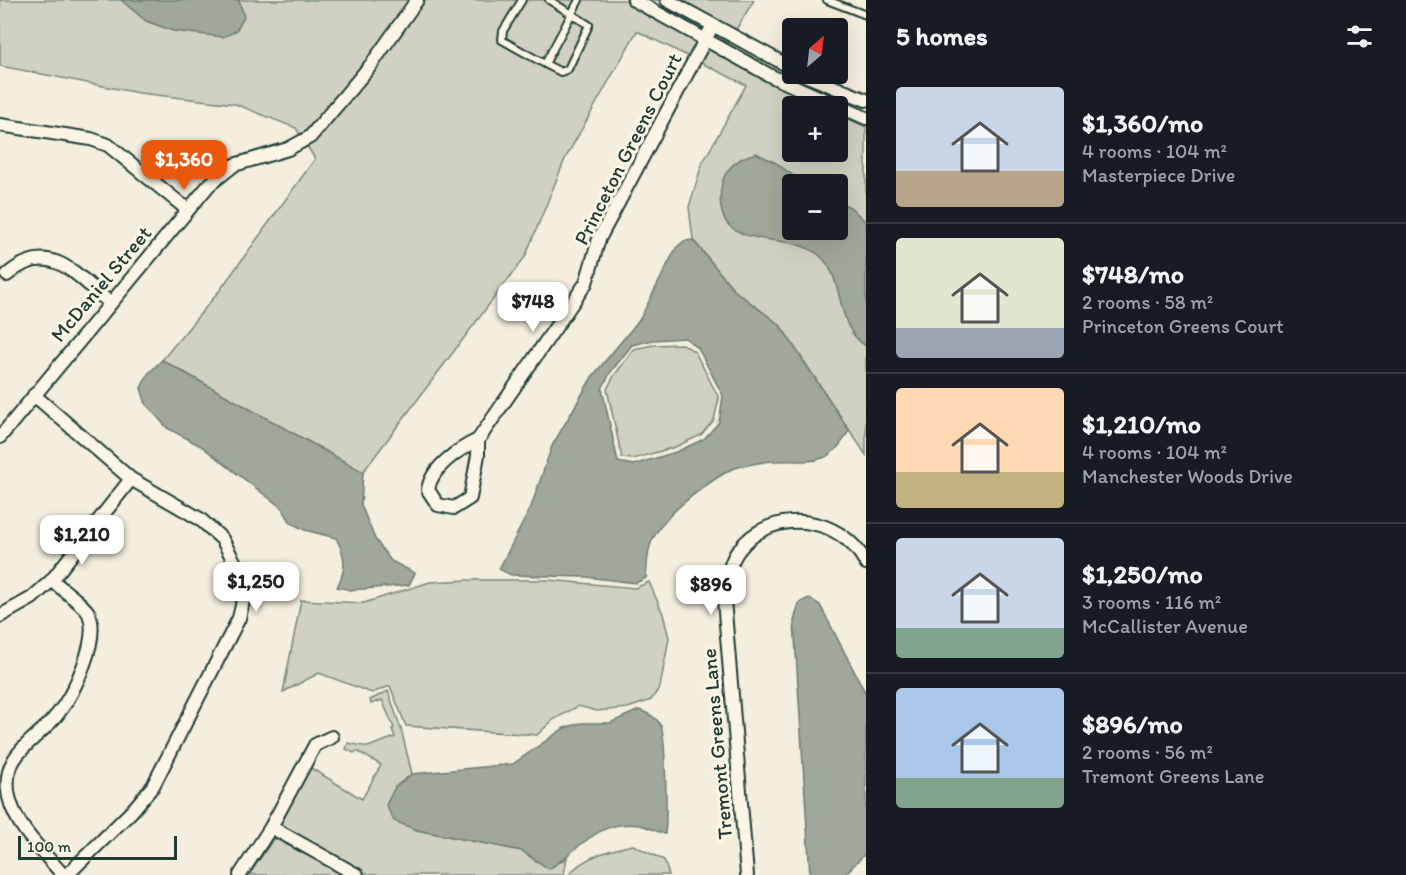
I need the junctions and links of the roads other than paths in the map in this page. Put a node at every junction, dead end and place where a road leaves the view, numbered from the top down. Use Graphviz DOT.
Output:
graph roads {
  1 [pos="417,0"];
  2 [pos="522,0"];
  3 [pos="549,0"];
  4 [pos="579,0"];
  5 [pos="634,0"];
  6 [pos="667,0"];
  7 [pos="826,0"];
  8 [pos="572,13"];
  9 [pos="866,15"];
  10 [pos="713,25"];
  11 [pos="706,39"];
  12 [pos="782,63"];
  13 [pos="545,64"];
  14 [pos="827,84"];
  15 [pos="866,100"];
  16 [pos="865,115"];
  17 [pos="0,125"];
  18 [pos="188,210"];
  19 [pos="7,275"];
  20 [pos="110,303"];
  21 [pos="34,395"];
  22 [pos="0,436"];
  23 [pos="478,440"];
  24 [pos="131,479"];
  25 [pos="866,563"];
  26 [pos="52,580"];
  27 [pos="0,616"];
  28 [pos="332,737"];
  29 [pos="271,827"];
  30 [pos="65,875"];
  31 [pos="240,875"];
  32 [pos="357,875"];
  33 [pos="747,875"];
  1 -- 18 [label="street, McDaniel Street"];
  2 -- 13 [label="lane"];
  3 -- 8 [label="lane"];
  4 -- 8 [label="lane"];
  5 -- 11 [label="street"];
  6 -- 10 [label="street"];
  7 -- 9 [label="lane"];
  8 -- 13 [label="lane"];
  8 -- 13 [label="lane"];
  10 -- 11 [label="street, Princeton Greens Court"];
  10 -- 12 [label="street"];
  11 -- 16 [label="street"];
  11 -- 23 [label="street, Princeton Greens Court"];
  14 -- 15 [label="street"];
  17 -- 18 [label="street"];
  18 -- 20 [label="street, McDaniel Street"];
  19 -- 20 [label="street"];
  20 -- 21 [label="street, McDaniel Street"];
  21 -- 22 [label="street, McDaniel Street"];
  21 -- 24 [label="street"];
  23 -- 23 [label="street, Princeton Greens Court"];
  24 -- 26 [label="street"];
  24 -- 30 [label="street"];
  25 -- 33 [label="street, Tremont Greens Lane"];
  26 -- 27 [label="street"];
  26 -- 30 [label="street"];
  28 -- 29 [label="street"];
  29 -- 31 [label="street"];
  29 -- 32 [label="street"];
}
